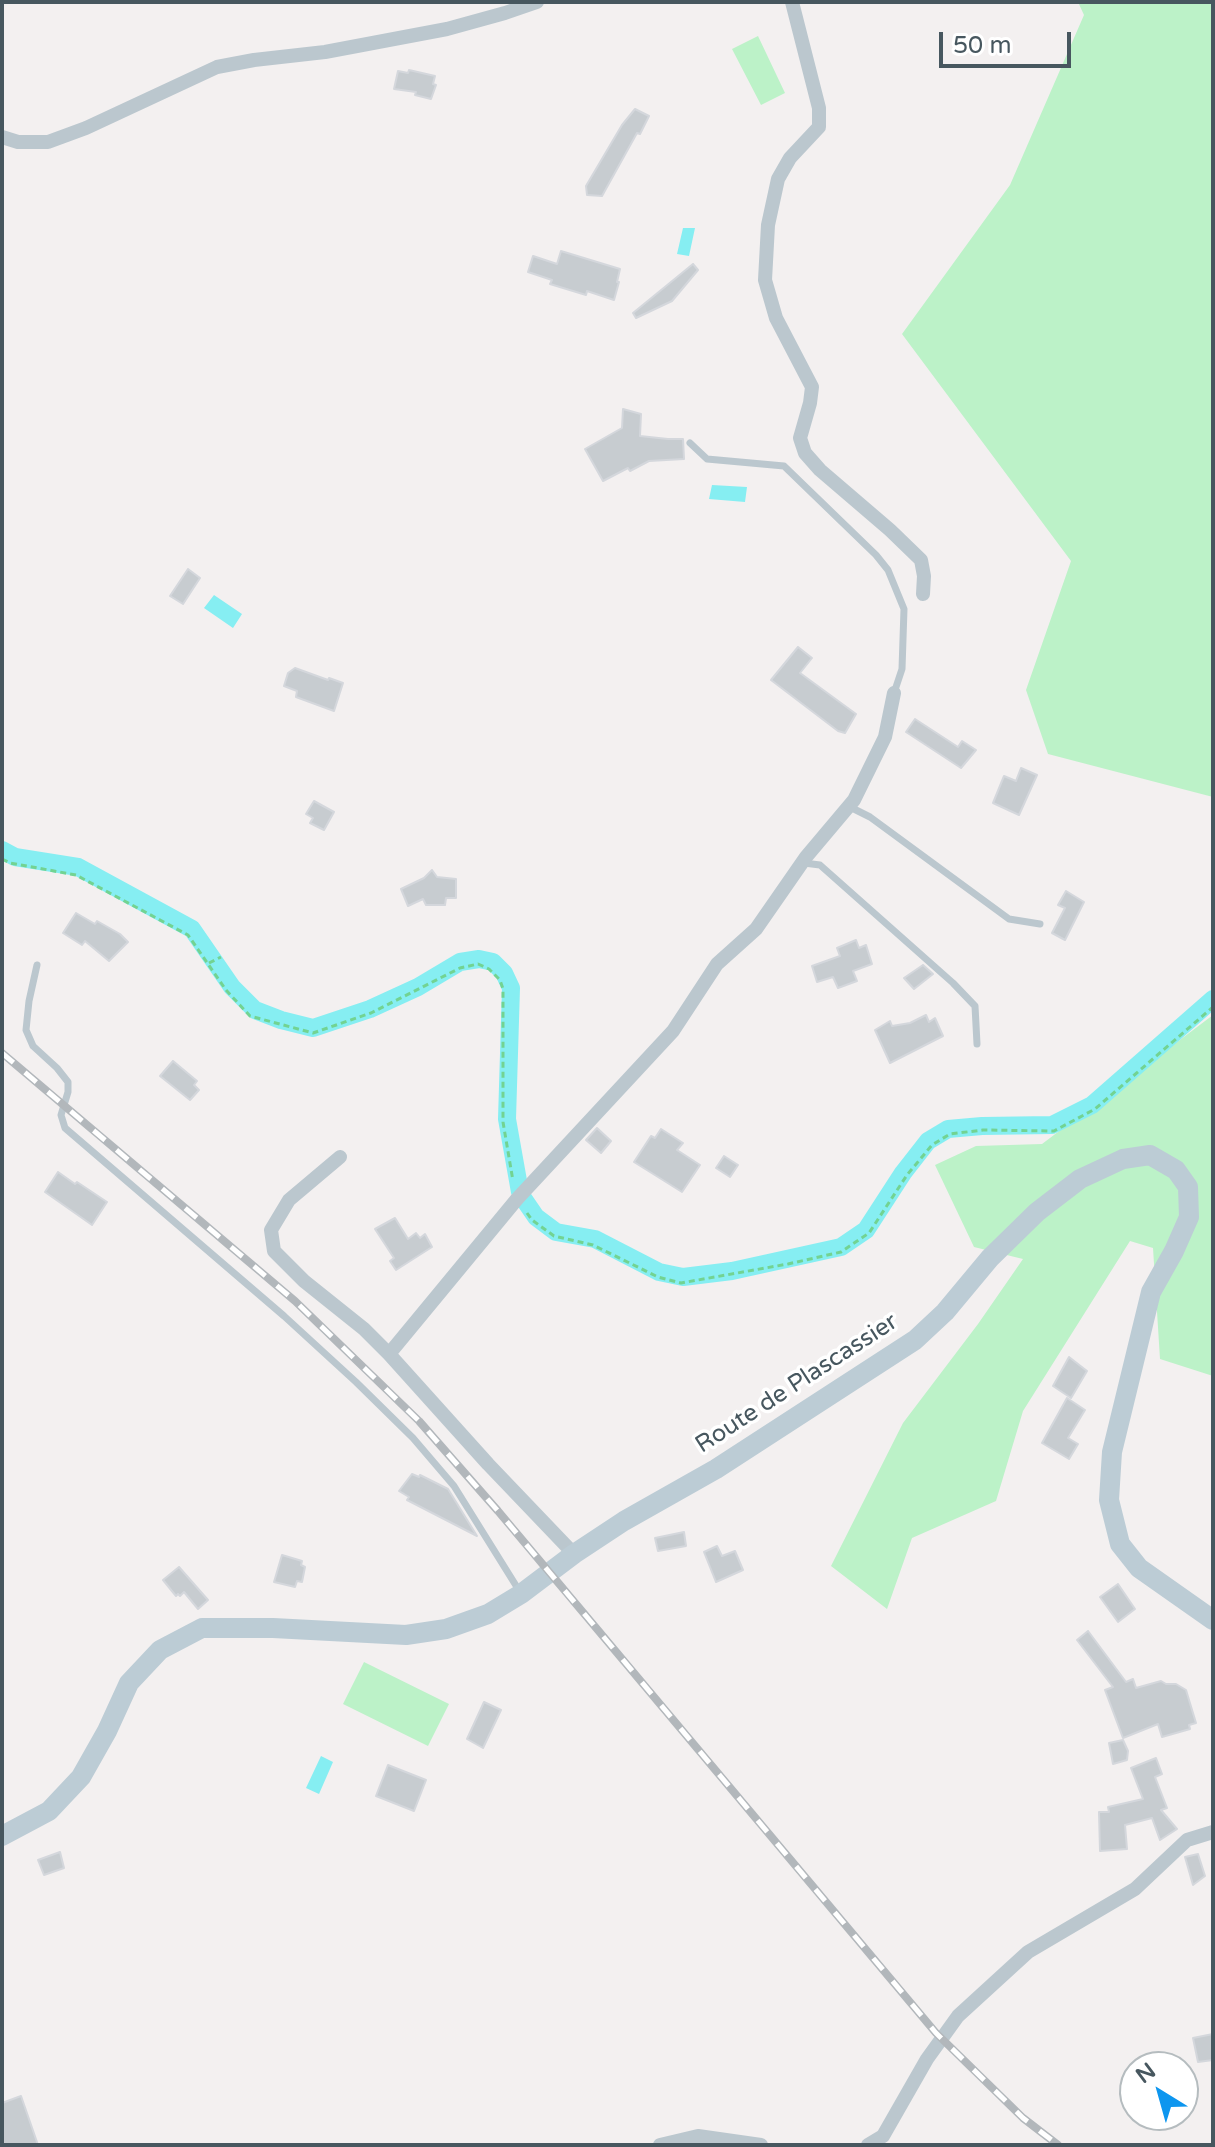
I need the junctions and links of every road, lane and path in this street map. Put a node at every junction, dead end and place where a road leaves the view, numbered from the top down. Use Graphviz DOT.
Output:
graph roads {
  1 [pos="537,2"];
  2 [pos="792,2"];
  3 [pos="2,137"];
  4 [pos="690,443"];
  5 [pos="923,594"];
  6 [pos="894,693"];
  7 [pos="848,806"];
  8 [pos="802,863"];
  9 [pos="1040,924"];
  10 [pos="221,957"];
  11 [pos="209,963"];
  12 [pos="37,965"];
  13 [pos="977,1044"];
  14 [pos="340,1157"];
  15 [pos="389,1354"];
  16 [pos="574,1554"];
  17 [pos="521,1594"];
  18 [pos="1213,1620"];
  19 [pos="1213,1832"];
  20 [pos="2,1836"];
  21 [pos="660,2145"];
  22 [pos="761,2145"];
  23 [pos="868,2145"];
  1 -- 3 [label="street"];
  2 -- 5 [label="street"];
  4 -- 6 [label="lane"];
  6 -- 7 [label="street"];
  7 -- 8 [label="street"];
  7 -- 9 [label="lane"];
  8 -- 13 [label="lane"];
  8 -- 15 [label="street"];
  10 -- 11 [label="path"];
  12 -- 17 [label="lane"];
  14 -- 15 [label="street"];
  15 -- 16 [label="street"];
  16 -- 17 [label="street, Route de Plascassier"];
  16 -- 18 [label="street, Route de Plascassier"];
  17 -- 20 [label="street, Route de Plascassier"];
  19 -- 23 [label="street"];
  21 -- 22 [label="street"];
}
